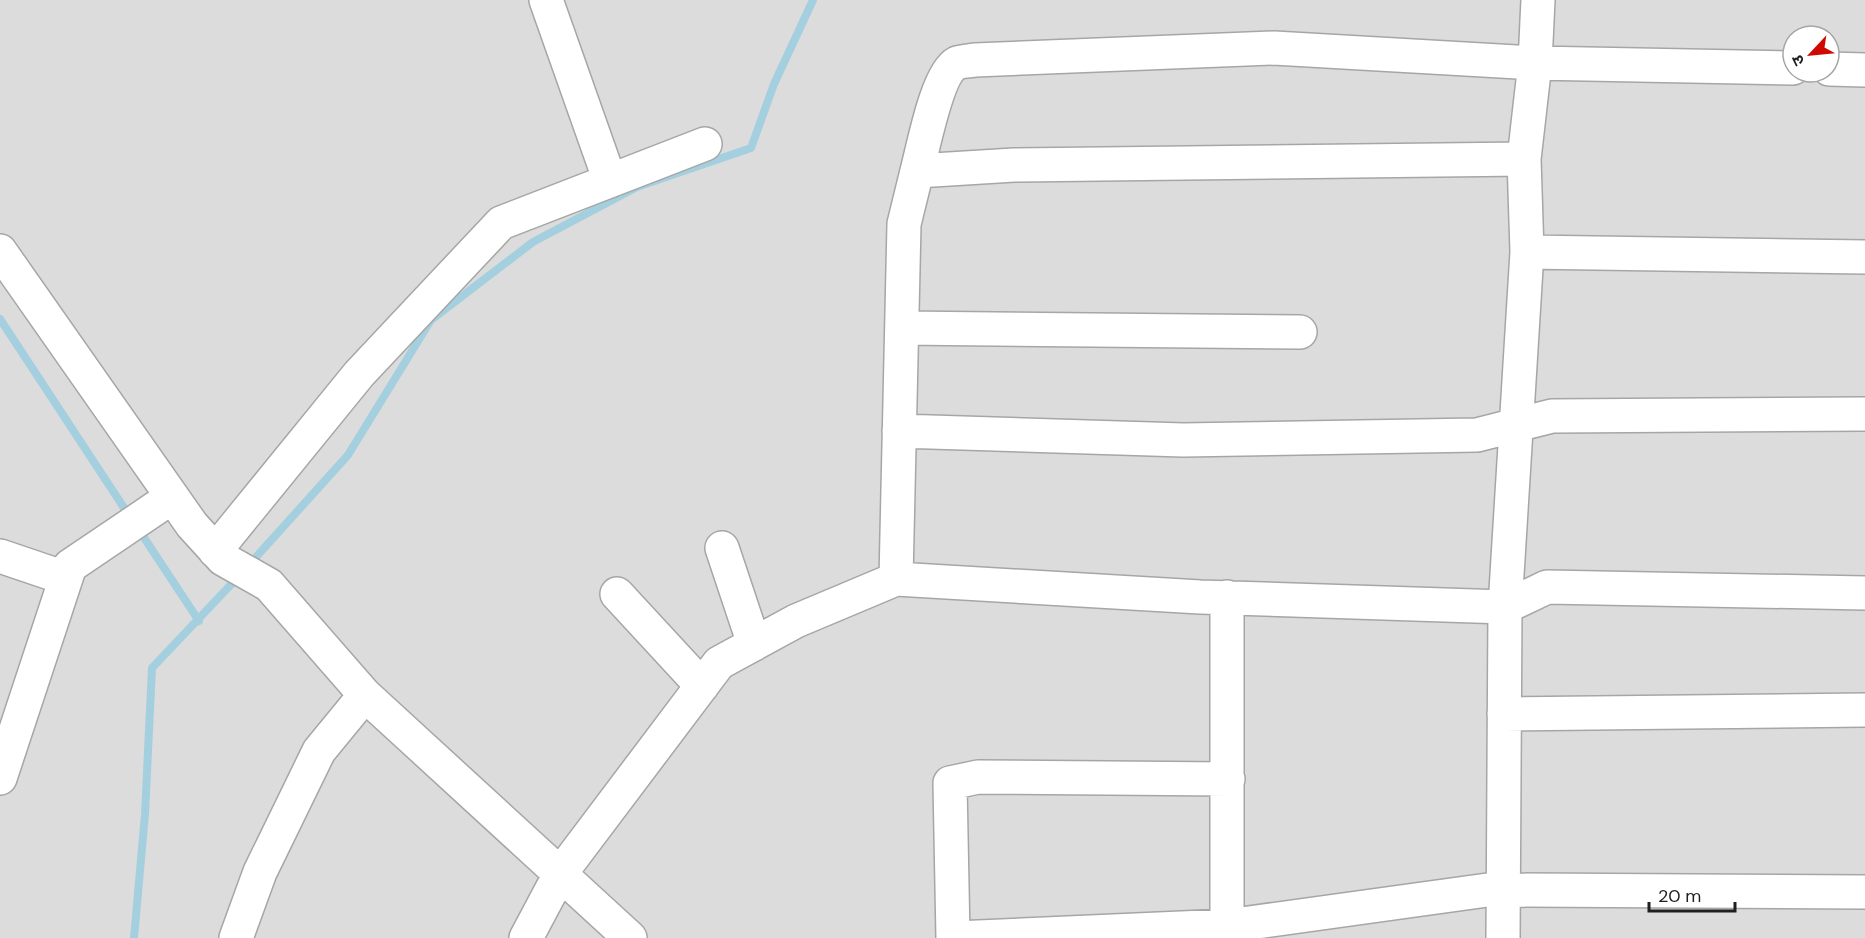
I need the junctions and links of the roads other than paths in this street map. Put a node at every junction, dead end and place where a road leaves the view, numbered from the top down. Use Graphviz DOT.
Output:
graph roads {
  1 [pos="546,0"];
  2 [pos="1538,0"];
  3 [pos="1535,63"];
  4 [pos="1781,68"];
  5 [pos="1841,69"];
  6 [pos="1865,70"];
  7 [pos="705,144"];
  8 [pos="1524,159"];
  9 [pos="917,171"];
  10 [pos="610,181"];
  11 [pos="0,251"];
  12 [pos="1527,252"];
  13 [pos="1865,257"];
  14 [pos="902,328"];
  15 [pos="1300,332"];
  16 [pos="1865,414"];
  17 [pos="1515,424"];
  18 [pos="899,431"];
  19 [pos="172,497"];
  20 [pos="723,548"];
  21 [pos="219,555"];
  22 [pos="0,556"];
  23 [pos="65,578"];
  24 [pos="896,579"];
  25 [pos="1865,593"];
  26 [pos="617,594"];
  27 [pos="1227,597"];
  28 [pos="1505,607"];
  29 [pos="754,644"];
  30 [pos="702,686"];
  31 [pos="365,695"];
  32 [pos="1865,710"];
  33 [pos="1504,714"];
  34 [pos="9,717"];
  35 [pos="0,778"];
  36 [pos="1228,779"];
  37 [pos="560,874"];
  38 [pos="1503,890"];
  39 [pos="1865,892"];
  40 [pos="1227,932"];
  41 [pos="236,938"];
  42 [pos="526,938"];
  43 [pos="630,938"];
  44 [pos="954,938"];
  45 [pos="1503,938"];
  1 -- 10 [label="street"];
  2 -- 3 [label="street"];
  3 -- 4 [label="street"];
  3 -- 8 [label="street"];
  3 -- 9 [label="street"];
  5 -- 6 [label="street"];
  7 -- 10 [label="street"];
  8 -- 9 [label="street"];
  8 -- 12 [label="street"];
  9 -- 14 [label="street"];
  10 -- 21 [label="street"];
  11 -- 19 [label="street"];
  12 -- 13 [label="street"];
  12 -- 17 [label="street"];
  14 -- 15 [label="street"];
  14 -- 18 [label="street"];
  16 -- 17 [label="street"];
  17 -- 18 [label="street"];
  17 -- 28 [label="street"];
  18 -- 24 [label="street"];
  19 -- 21 [label="street"];
  19 -- 23 [label="street"];
  20 -- 29 [label="street"];
  21 -- 31 [label="street"];
  22 -- 23 [label="street"];
  23 -- 34 [label="street"];
  24 -- 27 [label="street"];
  24 -- 29 [label="street"];
  25 -- 28 [label="street"];
  26 -- 30 [label="street"];
  27 -- 28 [label="street"];
  27 -- 36 [label="street"];
  28 -- 33 [label="street"];
  29 -- 30 [label="street"];
  30 -- 37 [label="street"];
  31 -- 37 [label="street"];
  31 -- 41 [label="street"];
  32 -- 33 [label="street"];
  33 -- 38 [label="street"];
  34 -- 35 [label="street"];
  36 -- 40 [label="street"];
  36 -- 44 [label="street"];
  37 -- 42 [label="street"];
  37 -- 43 [label="street"];
  38 -- 39 [label="street"];
  38 -- 40 [label="street"];
  38 -- 45 [label="street"];
  40 -- 44 [label="street"];
}
